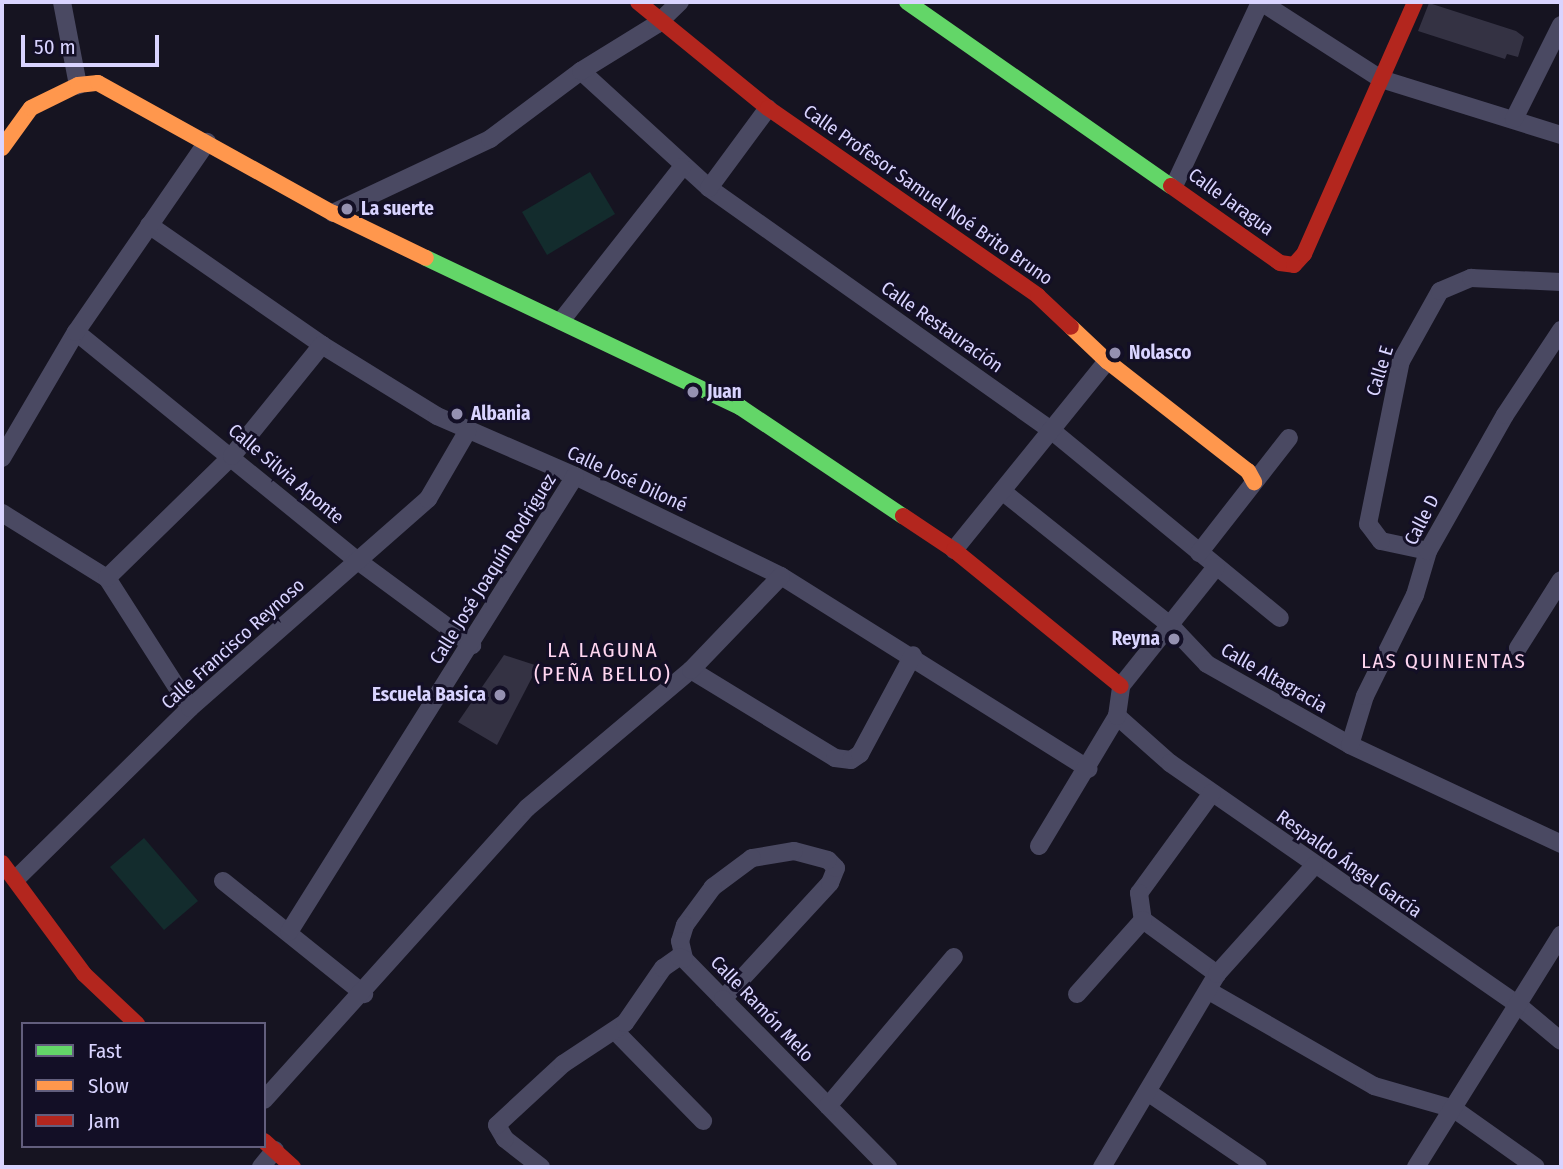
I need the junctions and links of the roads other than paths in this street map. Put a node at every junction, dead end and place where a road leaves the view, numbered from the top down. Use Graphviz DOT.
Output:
graph roads {
  1 [pos="62,2"];
  2 [pos="638,2"];
  3 [pos="680,2"];
  4 [pos="907,2"];
  5 [pos="1260,2"];
  6 [pos="1415,2"];
  7 [pos="661,20"];
  8 [pos="1561,25"];
  9 [pos="581,71"];
  10 [pos="1381,79"];
  11 [pos="78,85"];
  12 [pos="768,108"];
  13 [pos="1514,119"];
  14 [pos="1561,135"];
  15 [pos="207,142"];
  16 [pos="2,148"];
  17 [pos="682,167"];
  18 [pos="1174,186"];
  19 [pos="709,188"];
  20 [pos="333,213"];
  21 [pos="149,225"];
  22 [pos="1561,282"];
  23 [pos="561,321"];
  24 [pos="1561,330"];
  25 [pos="76,332"];
  26 [pos="322,345"];
  27 [pos="1107,360"];
  28 [pos="1051,430"];
  29 [pos="467,432"];
  30 [pos="1289,438"];
  31 [pos="232,456"];
  32 [pos="2,458"];
  33 [pos="575,476"];
  34 [pos="1254,482"];
  35 [pos="1002,491"];
  36 [pos="2,513"];
  37 [pos="954,550"];
  38 [pos="1428,551"];
  39 [pos="1199,553"];
  40 [pos="358,562"];
  41 [pos="1216,567"];
  42 [pos="781,576"];
  43 [pos="107,578"];
  44 [pos="1561,580"];
  45 [pos="1280,618"];
  46 [pos="1171,626"];
  47 [pos="472,645"];
  48 [pos="1518,648"];
  49 [pos="913,655"];
  50 [pos="691,670"];
  51 [pos="1121,686"];
  52 [pos="190,708"];
  53 [pos="1117,716"];
  54 [pos="1350,745"];
  55 [pos="1089,769"];
  56 [pos="1212,793"];
  57 [pos="1561,844"];
  58 [pos="1039,846"];
  59 [pos="2,863"];
  60 [pos="1314,866"];
  61 [pos="16,879"];
  62 [pos="223,881"];
  63 [pos="1143,920"];
  64 [pos="289,932"];
  65 [pos="1561,935"];
  66 [pos="954,957"];
  67 [pos="684,959"];
  68 [pos="1217,974"];
  69 [pos="1209,991"];
  70 [pos="364,994"];
  71 [pos="1077,994"];
  72 [pos="723,999"];
  73 [pos="1518,1005"];
  74 [pos="135,1022"];
  75 [pos="615,1031"];
  76 [pos="1561,1041"];
  77 [pos="1149,1093"];
  78 [pos="266,1098"];
  79 [pos="828,1106"];
  80 [pos="1454,1109"];
  81 [pos="703,1121"];
  82 [pos="270,1146"];
  83 [pos="261,1167"];
  84 [pos="293,1167"];
  85 [pos="541,1167"];
  86 [pos="888,1167"];
  87 [pos="1102,1167"];
  88 [pos="1258,1167"];
  89 [pos="1416,1167"];
  90 [pos="1536,1167"];
  1 -- 11 [label="street"];
  2 -- 7 [label="street, Calle Profesor Samuel Noé Brito Bruno"];
  3 -- 7 [label="street"];
  4 -- 18 [label="street, Calle Jaragua"];
  5 -- 10 [label="street"];
  5 -- 18 [label="street"];
  6 -- 10 [label="street, Calle Jaragua"];
  7 -- 9 [label="street"];
  7 -- 12 [label="street, Calle Profesor Samuel Noé Brito Bruno"];
  8 -- 13 [label="street"];
  9 -- 17 [label="street, Calle Restauración"];
  9 -- 20 [label="street"];
  10 -- 13 [label="street"];
  10 -- 18 [label="street, Calle Jaragua"];
  11 -- 15 [label="street"];
  11 -- 16 [label="street"];
  12 -- 19 [label="street"];
  12 -- 27 [label="street, Calle Profesor Samuel Noé Brito Bruno"];
  13 -- 14 [label="street"];
  15 -- 20 [label="street"];
  15 -- 21 [label="street"];
  17 -- 19 [label="street, Calle Restauración"];
  17 -- 23 [label="street"];
  19 -- 28 [label="street, Calle Restauración"];
  20 -- 23 [label="street"];
  21 -- 25 [label="street"];
  21 -- 26 [label="street, Calle José Diloné"];
  22 -- 38 [label="street, Calle E"];
  23 -- 37 [label="street"];
  24 -- 38 [label="street, Calle D"];
  25 -- 31 [label="street, Calle Silvia Aponte"];
  25 -- 32 [label="street"];
  26 -- 29 [label="street, Calle José Diloné"];
  26 -- 31 [label="street"];
  27 -- 28 [label="street"];
  27 -- 34 [label="street, Calle Profesor Samuel Noé Brito Bruno"];
  28 -- 35 [label="street"];
  28 -- 39 [label="street, Calle Restauración"];
  29 -- 33 [label="street, Calle José Diloné"];
  29 -- 40 [label="street, Calle Francisco Reynoso"];
  30 -- 34 [label="street"];
  31 -- 40 [label="street, Calle Silvia Aponte"];
  31 -- 43 [label="street"];
  33 -- 42 [label="street, Calle José Diloné"];
  33 -- 47 [label="street, Calle José Joaquín Rodríguez"];
  34 -- 39 [label="street"];
  35 -- 37 [label="street"];
  35 -- 46 [label="street, Calle Altagracia"];
  36 -- 43 [label="street"];
  37 -- 51 [label="street"];
  38 -- 54 [label="street, Calle D"];
  39 -- 41 [label="street, Calle Restauración"];
  40 -- 47 [label="street, Calle Silvia Aponte"];
  40 -- 52 [label="street, Calle Francisco Reynoso"];
  41 -- 45 [label="street, Calle Restauración"];
  41 -- 46 [label="street"];
  42 -- 49 [label="street, Calle José Diloné"];
  42 -- 50 [label="street"];
  43 -- 52 [label="street"];
  44 -- 48 [label="street"];
  46 -- 51 [label="street"];
  46 -- 54 [label="street, Calle Altagracia"];
  47 -- 64 [label="street, Calle José Joaquín Rodríguez"];
  49 -- 50 [label="street"];
  49 -- 55 [label="street, Calle José Diloné"];
  50 -- 70 [label="street"];
  51 -- 53 [label="street"];
  52 -- 61 [label="street, Calle Francisco Reynoso"];
  53 -- 55 [label="street"];
  53 -- 56 [label="street, Respaldo Ángel García"];
  54 -- 57 [label="street, Calle Altagracia"];
  55 -- 58 [label="street"];
  56 -- 60 [label="street, Respaldo Ángel García"];
  56 -- 63 [label="street"];
  59 -- 61 [label="street"];
  60 -- 68 [label="street"];
  60 -- 73 [label="street, Respaldo Ángel García"];
  61 -- 74 [label="street"];
  62 -- 64 [label="street"];
  63 -- 68 [label="street"];
  63 -- 71 [label="street"];
  64 -- 70 [label="street"];
  65 -- 73 [label="street"];
  66 -- 79 [label="street"];
  67 -- 72 [label="street, Calle Ramón Melo"];
  67 -- 72 [label="street, Calle Ramón Melo"];
  67 -- 75 [label="street"];
  68 -- 69 [label="street"];
  69 -- 77 [label="street"];
  69 -- 80 [label="street"];
  70 -- 78 [label="street"];
  72 -- 79 [label="street, Calle Ramón Melo"];
  73 -- 76 [label="street, Respaldo Ángel García"];
  73 -- 80 [label="street"];
  75 -- 81 [label="street"];
  75 -- 85 [label="street"];
  77 -- 87 [label="street"];
  77 -- 88 [label="street"];
  79 -- 86 [label="street, Calle Ramón Melo"];
  80 -- 89 [label="street"];
  80 -- 90 [label="street"];
  82 -- 83 [label="street"];
  82 -- 84 [label="street"];
}
